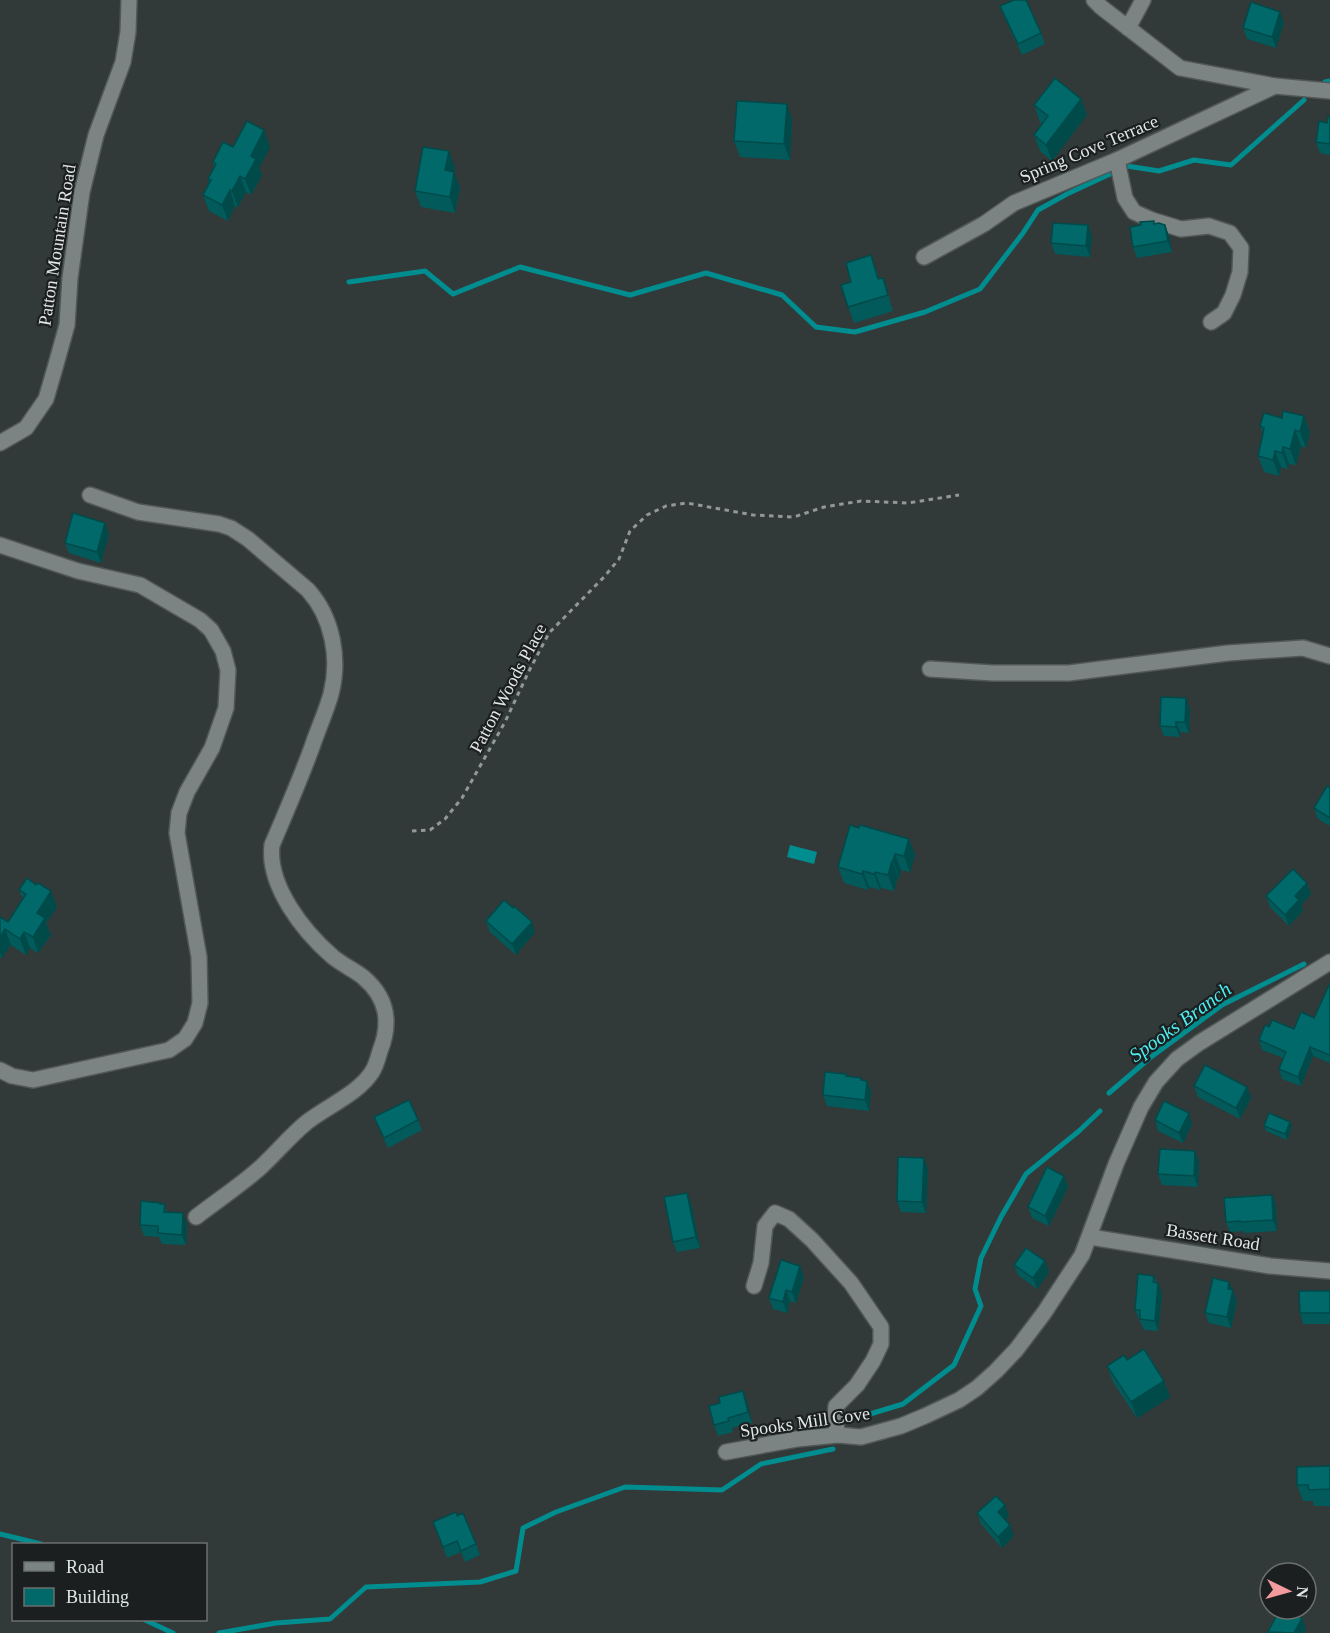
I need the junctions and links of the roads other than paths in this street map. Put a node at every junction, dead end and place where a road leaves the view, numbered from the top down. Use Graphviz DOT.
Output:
graph roads {
  1 [pos="129,0"];
  2 [pos="1094,0"];
  3 [pos="1143,0"];
  4 [pos="1128,28"];
  5 [pos="1275,86"];
  6 [pos="1330,91"];
  7 [pos="1117,160"];
  8 [pos="924,257"];
  9 [pos="1211,321"];
  10 [pos="0,443"];
  11 [pos="90,495"];
  12 [pos="0,545"];
  13 [pos="1330,656"];
  14 [pos="930,669"];
  15 [pos="1330,962"];
  16 [pos="0,1070"];
  17 [pos="196,1217"];
  18 [pos="1090,1237"];
  19 [pos="1330,1271"];
  20 [pos="754,1286"];
  21 [pos="838,1435"];
  22 [pos="726,1452"];
  1 -- 10 [label="street, Patton Mountain Road"];
  2 -- 4 [label="street"];
  3 -- 4 [label="street"];
  4 -- 5 [label="street"];
  5 -- 6 [label="street"];
  5 -- 7 [label="street, Spring Cove Terrace"];
  7 -- 8 [label="street, Spring Cove Terrace"];
  7 -- 9 [label="street"];
  11 -- 17 [label="street"];
  12 -- 16 [label="street"];
  13 -- 14 [label="street"];
  15 -- 18 [label="street, Spooks Mill Cove"];
  18 -- 19 [label="street, Bassett Road"];
  18 -- 21 [label="street, Spooks Mill Cove"];
  20 -- 21 [label="street"];
  21 -- 22 [label="street, Spooks Mill Cove"];
}
